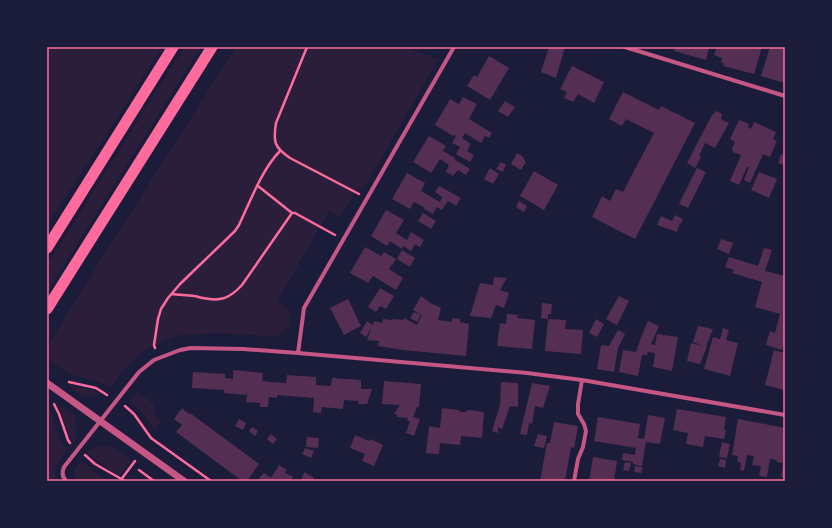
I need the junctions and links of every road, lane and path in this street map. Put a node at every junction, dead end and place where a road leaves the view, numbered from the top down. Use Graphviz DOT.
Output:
graph roads {
  1 [pos="173,47"];
  2 [pos="212,47"];
  3 [pos="307,47"];
  4 [pos="454,47"];
  5 [pos="625,47"];
  6 [pos="785,96"];
  7 [pos="280,151"];
  8 [pos="258,186"];
  9 [pos="367,198"];
  10 [pos="292,213"];
  11 [pos="344,240"];
  12 [pos="47,248"];
  13 [pos="172,294"];
  14 [pos="47,309"];
  15 [pos="298,353"];
  16 [pos="159,357"];
  17 [pos="65,380"];
  18 [pos="582,380"];
  19 [pos="47,383"];
  20 [pos="116,401"];
  21 [pos="785,415"];
  22 [pos="100,421"];
  23 [pos="139,470"];
  24 [pos="121,480"];
  25 [pos="66,481"];
  26 [pos="125,481"];
  27 [pos="154,481"];
  28 [pos="184,481"];
  29 [pos="211,481"];
  30 [pos="574,481"];
  1 -- 12 [label="highway"];
  2 -- 14 [label="highway"];
  3 -- 7 [label="path"];
  4 -- 9 [label="street"];
  5 -- 6 [label="street"];
  7 -- 8 [label="path"];
  7 -- 9 [label="path"];
  8 -- 10 [label="path"];
  8 -- 13 [label="path"];
  9 -- 11 [label="street"];
  10 -- 11 [label="path"];
  10 -- 13 [label="path"];
  11 -- 15 [label="street"];
  13 -- 16 [label="path"];
  15 -- 16 [label="street"];
  15 -- 18 [label="street"];
  16 -- 20 [label="street"];
  17 -- 20 [label="path"];
  18 -- 21 [label="street"];
  18 -- 30 [label="street"];
  19 -- 22 [label="street"];
  20 -- 22 [label="street"];
  20 -- 29 [label="path"];
  22 -- 25 [label="street"];
  22 -- 28 [label="street"];
  23 -- 27 [label="path"];
  24 -- 26 [label="path"];
}
